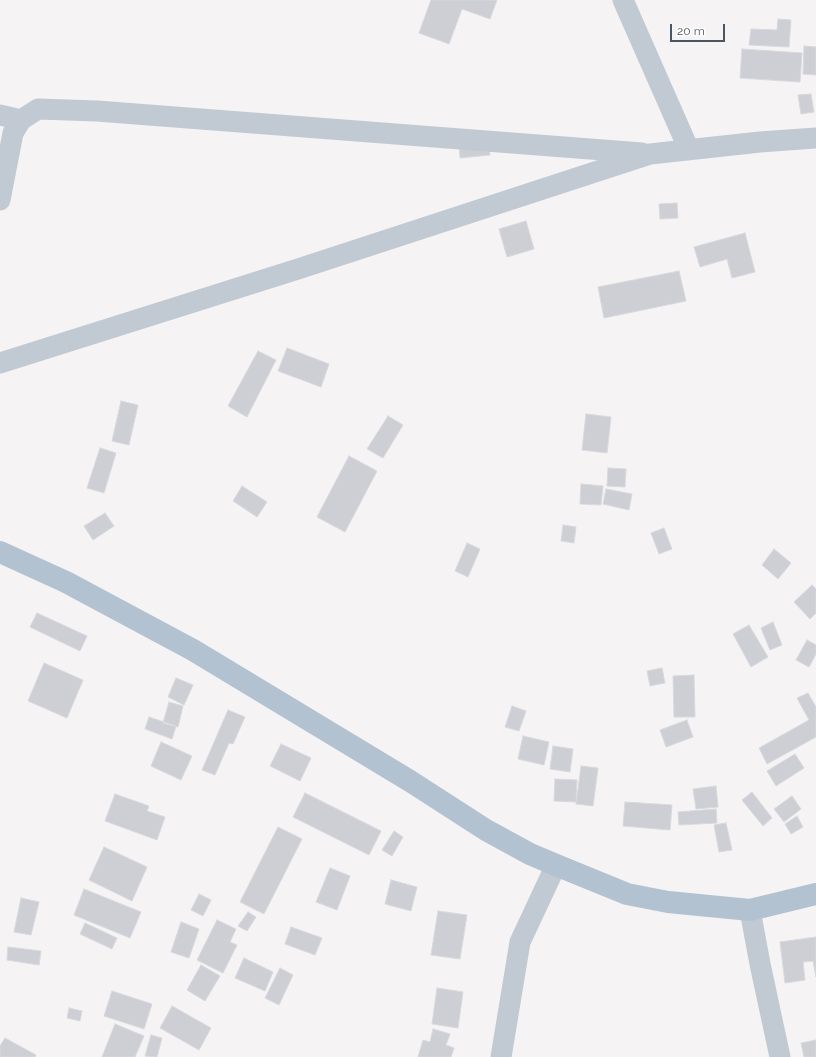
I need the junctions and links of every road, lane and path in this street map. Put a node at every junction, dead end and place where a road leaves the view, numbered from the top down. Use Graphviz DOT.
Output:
graph roads {
  1 [pos="623,0"];
  2 [pos="0,116"];
  3 [pos="20,120"];
  4 [pos="816,138"];
  5 [pos="689,150"];
  6 [pos="650,154"];
  7 [pos="0,200"];
  8 [pos="0,363"];
  9 [pos="0,552"];
  10 [pos="556,866"];
  11 [pos="816,894"];
  12 [pos="750,910"];
  13 [pos="501,1057"];
  14 [pos="780,1057"];
  1 -- 5 [label="street"];
  2 -- 3 [label="street"];
  3 -- 6 [label="street"];
  3 -- 7 [label="street"];
  4 -- 5 [label="street"];
  5 -- 6 [label="street"];
  6 -- 8 [label="street"];
  9 -- 10 [label="main road"];
  10 -- 12 [label="main road"];
  10 -- 13 [label="street"];
  11 -- 12 [label="main road"];
  12 -- 14 [label="street"];
}
